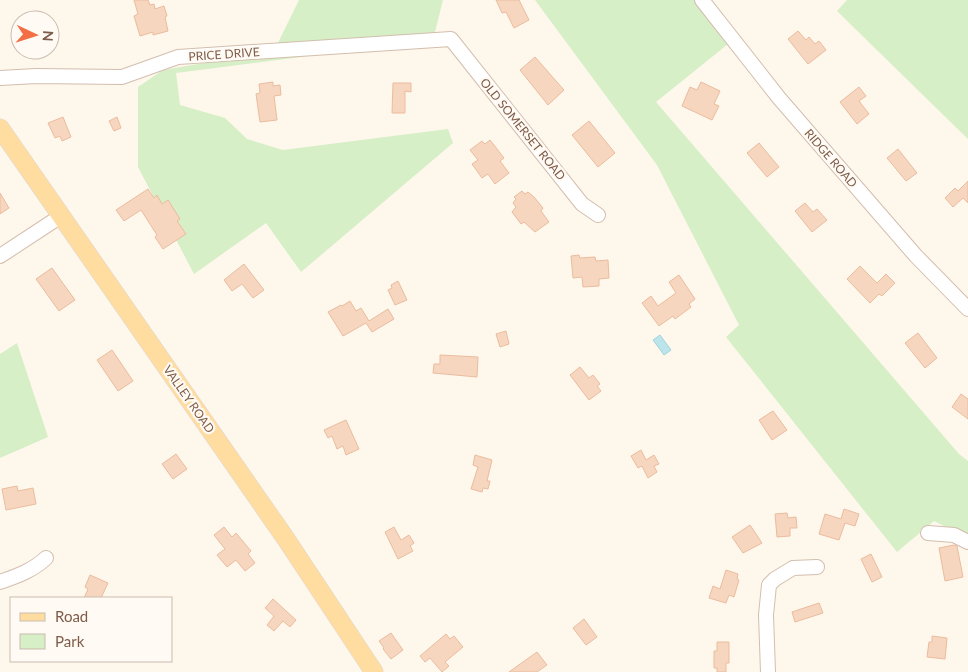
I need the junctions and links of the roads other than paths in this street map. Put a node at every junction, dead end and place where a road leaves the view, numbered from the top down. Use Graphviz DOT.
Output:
graph roads {
  1 [pos="702,0"];
  2 [pos="451,39"];
  3 [pos="0,78"];
  4 [pos="0,128"];
  5 [pos="598,215"];
  6 [pos="61,216"];
  7 [pos="0,256"];
  8 [pos="968,309"];
  9 [pos="928,533"];
  10 [pos="968,542"];
  11 [pos="46,558"];
  12 [pos="816,567"];
  13 [pos="0,582"];
  14 [pos="374,672"];
  15 [pos="768,672"];
  1 -- 8 [label="street, RIDGE ROAD"];
  2 -- 3 [label="street, PRICE DRIVE"];
  2 -- 5 [label="street, OLD SOMERSET ROAD"];
  4 -- 6 [label="main road, VALLEY ROAD"];
  6 -- 7 [label="street"];
  6 -- 14 [label="main road, VALLEY ROAD"];
  9 -- 10 [label="street"];
  11 -- 13 [label="street"];
  12 -- 15 [label="street"];
}
